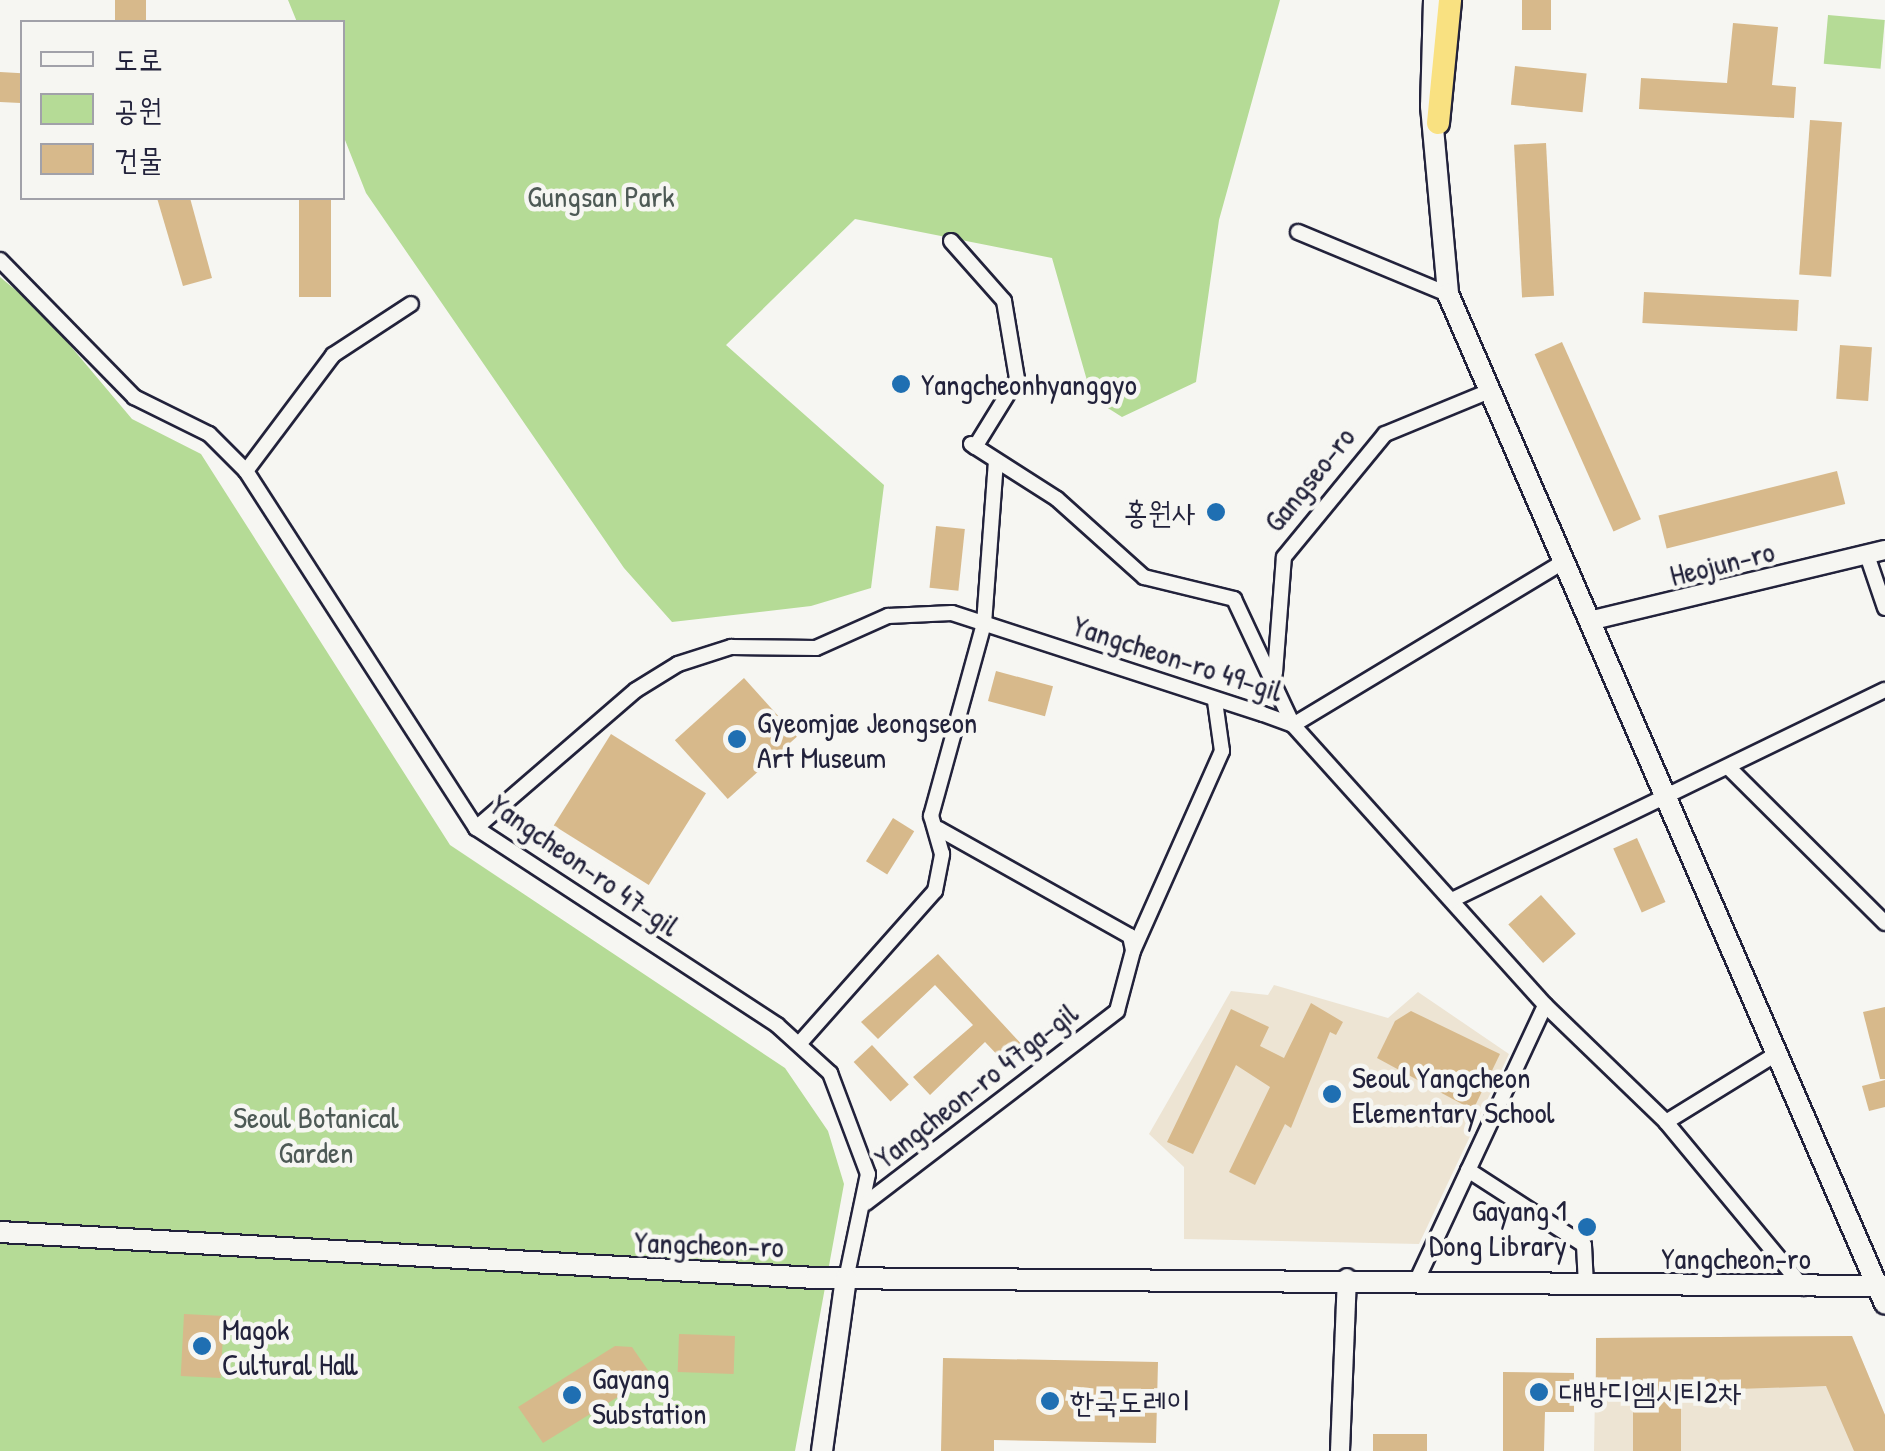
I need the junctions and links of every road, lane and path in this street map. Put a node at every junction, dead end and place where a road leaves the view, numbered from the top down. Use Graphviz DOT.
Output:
graph roads {
  1 [pos="1434,0"];
  2 [pos="1450,0"];
  3 [pos="1459,0"];
  4 [pos="1438,122"];
  5 [pos="1298,232"];
  6 [pos="951,240"];
  7 [pos="0,260"];
  8 [pos="1448,294"];
  9 [pos="411,304"];
  10 [pos="1487,392"];
  11 [pos="996,461"];
  12 [pos="246,471"];
  13 [pos="1876,552"];
  14 [pos="1563,562"];
  15 [pos="1885,608"];
  16 [pos="1589,621"];
  17 [pos="984,624"];
  18 [pos="1275,674"];
  19 [pos="1885,690"];
  20 [pos="1214,701"];
  21 [pos="1293,724"];
  22 [pos="1729,768"];
  23 [pos="1667,800"];
  24 [pos="476,828"];
  25 [pos="939,829"];
  26 [pos="1452,900"];
  27 [pos="1885,923"];
  28 [pos="1134,950"];
  29 [pos="1545,1005"];
  30 [pos="799,1044"];
  31 [pos="1776,1054"];
  32 [pos="1666,1122"];
  33 [pos="1468,1170"];
  34 [pos="866,1203"];
  35 [pos="0,1232"];
  36 [pos="1347,1278"];
  37 [pos="846,1279"];
  38 [pos="1417,1280"];
  39 [pos="1586,1286"];
  40 [pos="1806,1290"];
  41 [pos="1882,1292"];
  42 [pos="822,1451"];
  43 [pos="1340,1451"];
  1 -- 4 [label="main road"];
  2 -- 4 [label="highway"];
  3 -- 4 [label="main road"];
  4 -- 8 [label="main road"];
  5 -- 8 [label="street"];
  6 -- 11 [label="street"];
  7 -- 12 [label="street, Yangcheon-ro 47-gil"];
  8 -- 10 [label="main road"];
  9 -- 12 [label="street"];
  10 -- 14 [label="main road"];
  10 -- 18 [label="street, Gangseo-ro"];
  11 -- 17 [label="street"];
  11 -- 18 [label="street"];
  12 -- 24 [label="street, Yangcheon-ro 47-gil"];
  13 -- 15 [label="street, Heojun-ro"];
  13 -- 16 [label="street, Heojun-ro"];
  14 -- 16 [label="main road"];
  14 -- 21 [label="street"];
  16 -- 23 [label="main road"];
  17 -- 20 [label="street, Yangcheon-ro 49-gil"];
  17 -- 24 [label="street, Yangcheon-ro 49-gil"];
  17 -- 25 [label="street"];
  18 -- 21 [label="street"];
  19 -- 22 [label="street"];
  20 -- 21 [label="street, Yangcheon-ro 49-gil"];
  20 -- 28 [label="street, Yangcheon-ro 47ga-gil"];
  21 -- 26 [label="street, Yangcheon-ro 49-gil"];
  22 -- 23 [label="street"];
  22 -- 27 [label="street"];
  23 -- 26 [label="street"];
  23 -- 31 [label="main road"];
  24 -- 30 [label="street, Yangcheon-ro 47-gil"];
  25 -- 28 [label="street"];
  25 -- 30 [label="street"];
  26 -- 29 [label="street, Yangcheon-ro 49-gil"];
  28 -- 34 [label="street, Yangcheon-ro 47ga-gil"];
  29 -- 32 [label="street, Yangcheon-ro 49-gil"];
  29 -- 33 [label="street"];
  30 -- 34 [label="street, Yangcheon-ro 47-gil"];
  31 -- 32 [label="street"];
  31 -- 41 [label="main road"];
  32 -- 40 [label="street, Yangcheon-ro 49-gil"];
  33 -- 38 [label="street"];
  33 -- 39 [label="street"];
  34 -- 37 [label="street, Yangcheon-ro 47-gil"];
  35 -- 37 [label="main road, Yangcheon-ro"];
  36 -- 37 [label="main road, Yangcheon-ro"];
  36 -- 38 [label="main road, Yangcheon-ro"];
  36 -- 43 [label="street"];
  37 -- 42 [label="main road"];
  38 -- 39 [label="main road, Yangcheon-ro"];
  39 -- 40 [label="main road, Yangcheon-ro"];
  40 -- 41 [label="main road, Yangcheon-ro"];
}
